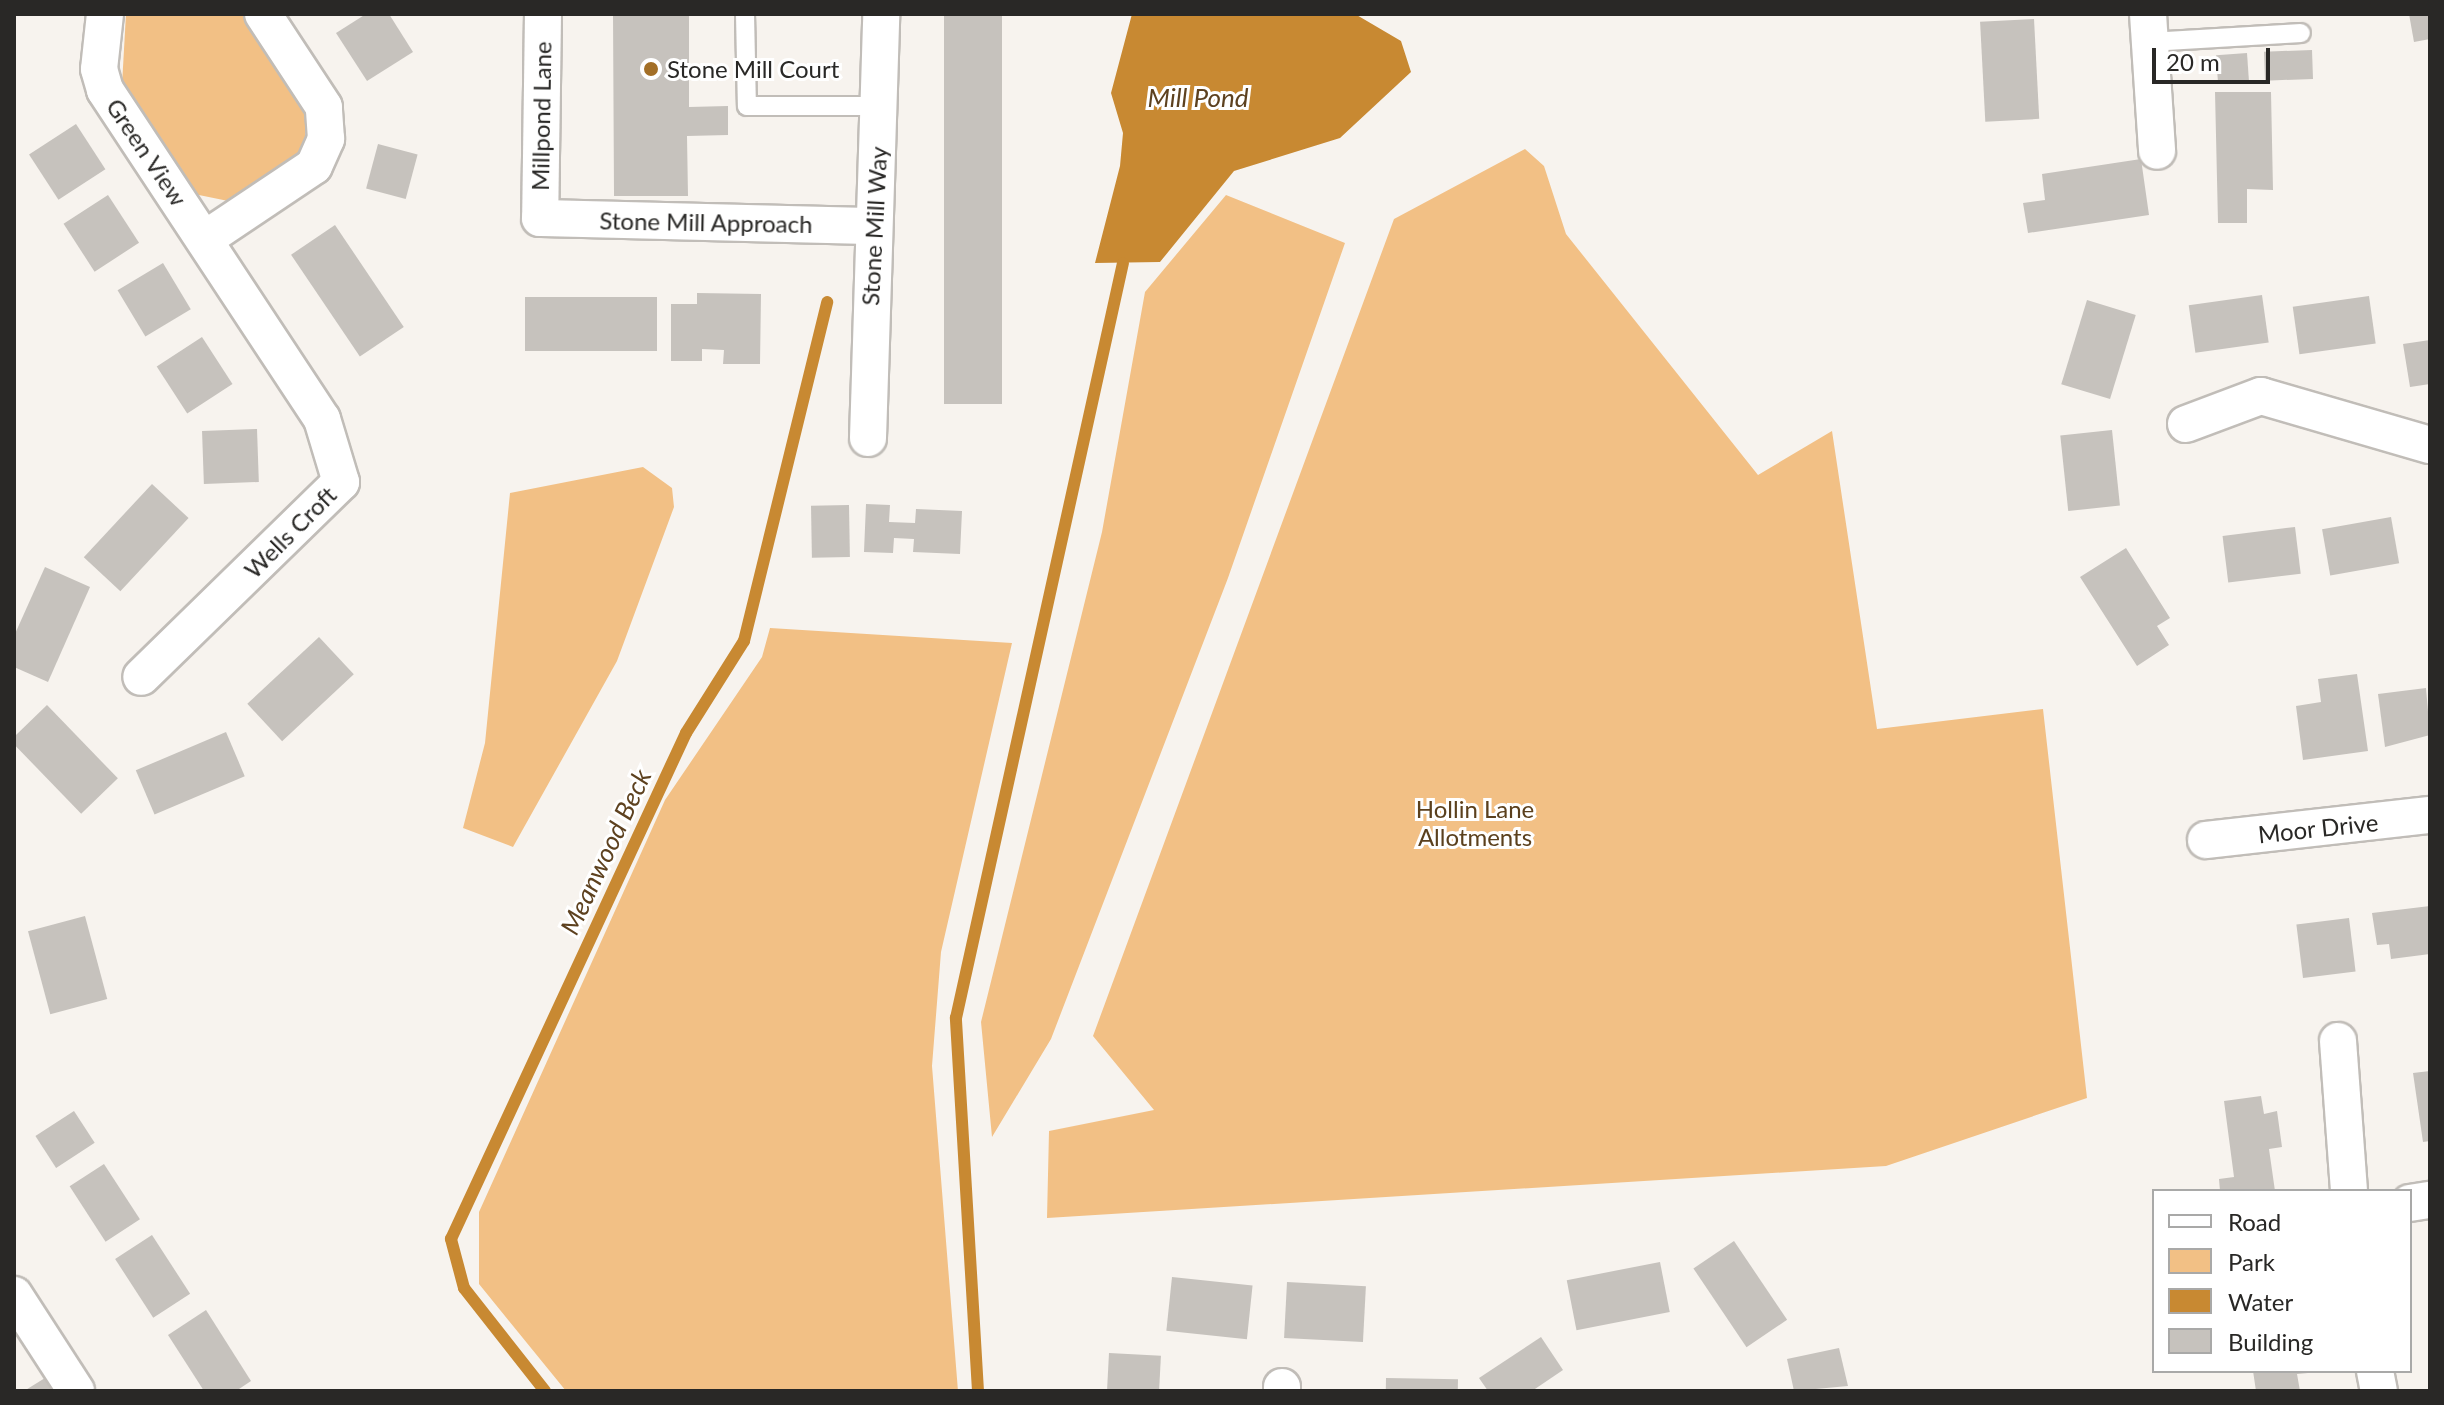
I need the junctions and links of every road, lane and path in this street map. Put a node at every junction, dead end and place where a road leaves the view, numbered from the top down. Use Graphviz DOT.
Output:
graph roads {
  1 [pos="105,14"];
  2 [pos="263,14"];
  3 [pos="543,14"];
  4 [pos="745,14"];
  5 [pos="881,14"];
  6 [pos="2149,28"];
  7 [pos="2301,33"];
  8 [pos="880,106"];
  9 [pos="2157,151"];
  10 [pos="540,218"];
  11 [pos="871,226"];
  12 [pos="205,239"];
  13 [pos="2186,424"];
  14 [pos="868,438"];
  15 [pos="2430,445"];
  16 [pos="141,677"];
  17 [pos="2430,815"];
  18 [pos="2206,840"];
  19 [pos="2338,1041"];
  20 [pos="2349,1189"];
  21 [pos="14,1295"];
  22 [pos="76,1391"];
  1 -- 12 [label="street, Green View"];
  2 -- 12 [label="street"];
  3 -- 10 [label="street, Millpond Lane"];
  4 -- 8 [label="lane"];
  5 -- 8 [label="street, Stone Mill Way"];
  6 -- 7 [label="lane"];
  6 -- 9 [label="street"];
  8 -- 11 [label="street, Stone Mill Way"];
  10 -- 11 [label="street, Stone Mill Approach"];
  11 -- 14 [label="street, Stone Mill Way"];
  12 -- 16 [label="street, Wells Croft"];
  13 -- 15 [label="street"];
  17 -- 18 [label="street, Moor Drive"];
  19 -- 20 [label="street"];
  21 -- 22 [label="street"];
}
